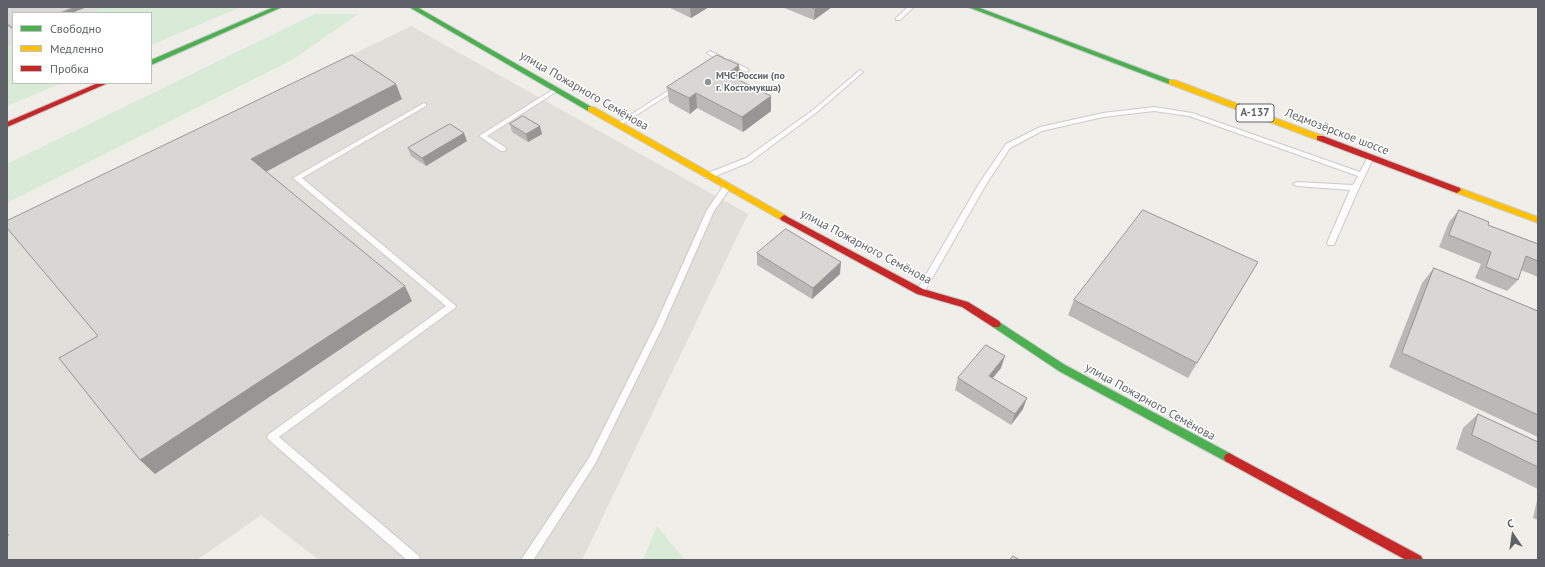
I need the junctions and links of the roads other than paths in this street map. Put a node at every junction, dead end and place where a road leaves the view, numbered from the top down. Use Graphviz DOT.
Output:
graph roads {
  1 [pos="279,7"];
  2 [pos="412,7"];
  3 [pos="911,7"];
  4 [pos="971,7"];
  5 [pos="898,19"];
  6 [pos="710,53"];
  7 [pos="720,58"];
  8 [pos="152,63"];
  9 [pos="708,66"];
  10 [pos="746,70"];
  11 [pos="860,72"];
  12 [pos="682,83"];
  13 [pos="102,84"];
  14 [pos="558,89"];
  15 [pos="424,106"];
  16 [pos="619,124"];
  17 [pos="7,125"];
  18 [pos="503,149"];
  19 [pos="1372,157"];
  20 [pos="1362,175"];
  21 [pos="708,176"];
  22 [pos="1297,184"];
  23 [pos="727,187"];
  24 [pos="1355,188"];
  25 [pos="1538,220"];
  26 [pos="1331,243"];
  27 [pos="920,292"];
  28 [pos="416,560"];
  29 [pos="526,560"];
  30 [pos="1417,560"];
  1 -- 8 [label="street"];
  2 -- 14 [label="street, улица Пожарного Семёнова"];
  3 -- 5 [label="lane"];
  4 -- 19 [label="street, Ледмозёрское шоссе / А-137"];
  6 -- 7 [label="lane"];
  7 -- 9 [label="lane"];
  7 -- 10 [label="lane"];
  11 -- 21 [label="lane"];
  12 -- 16 [label="lane"];
  13 -- 17 [label="street"];
  14 -- 16 [label="street, улица Пожарного Семёнова"];
  14 -- 18 [label="lane"];
  15 -- 28 [label="lane"];
  16 -- 21 [label="street, улица Пожарного Семёнова"];
  19 -- 20 [label="lane"];
  19 -- 25 [label="street, Ледмозёрское шоссе / А-137"];
  20 -- 24 [label="lane"];
  20 -- 27 [label="lane"];
  21 -- 23 [label="street, улица Пожарного Семёнова"];
  22 -- 24 [label="lane"];
  23 -- 27 [label="street, улица Пожарного Семёнова"];
  23 -- 29 [label="lane"];
  24 -- 26 [label="lane"];
  27 -- 30 [label="street, улица Пожарного Семёнова"];
}
